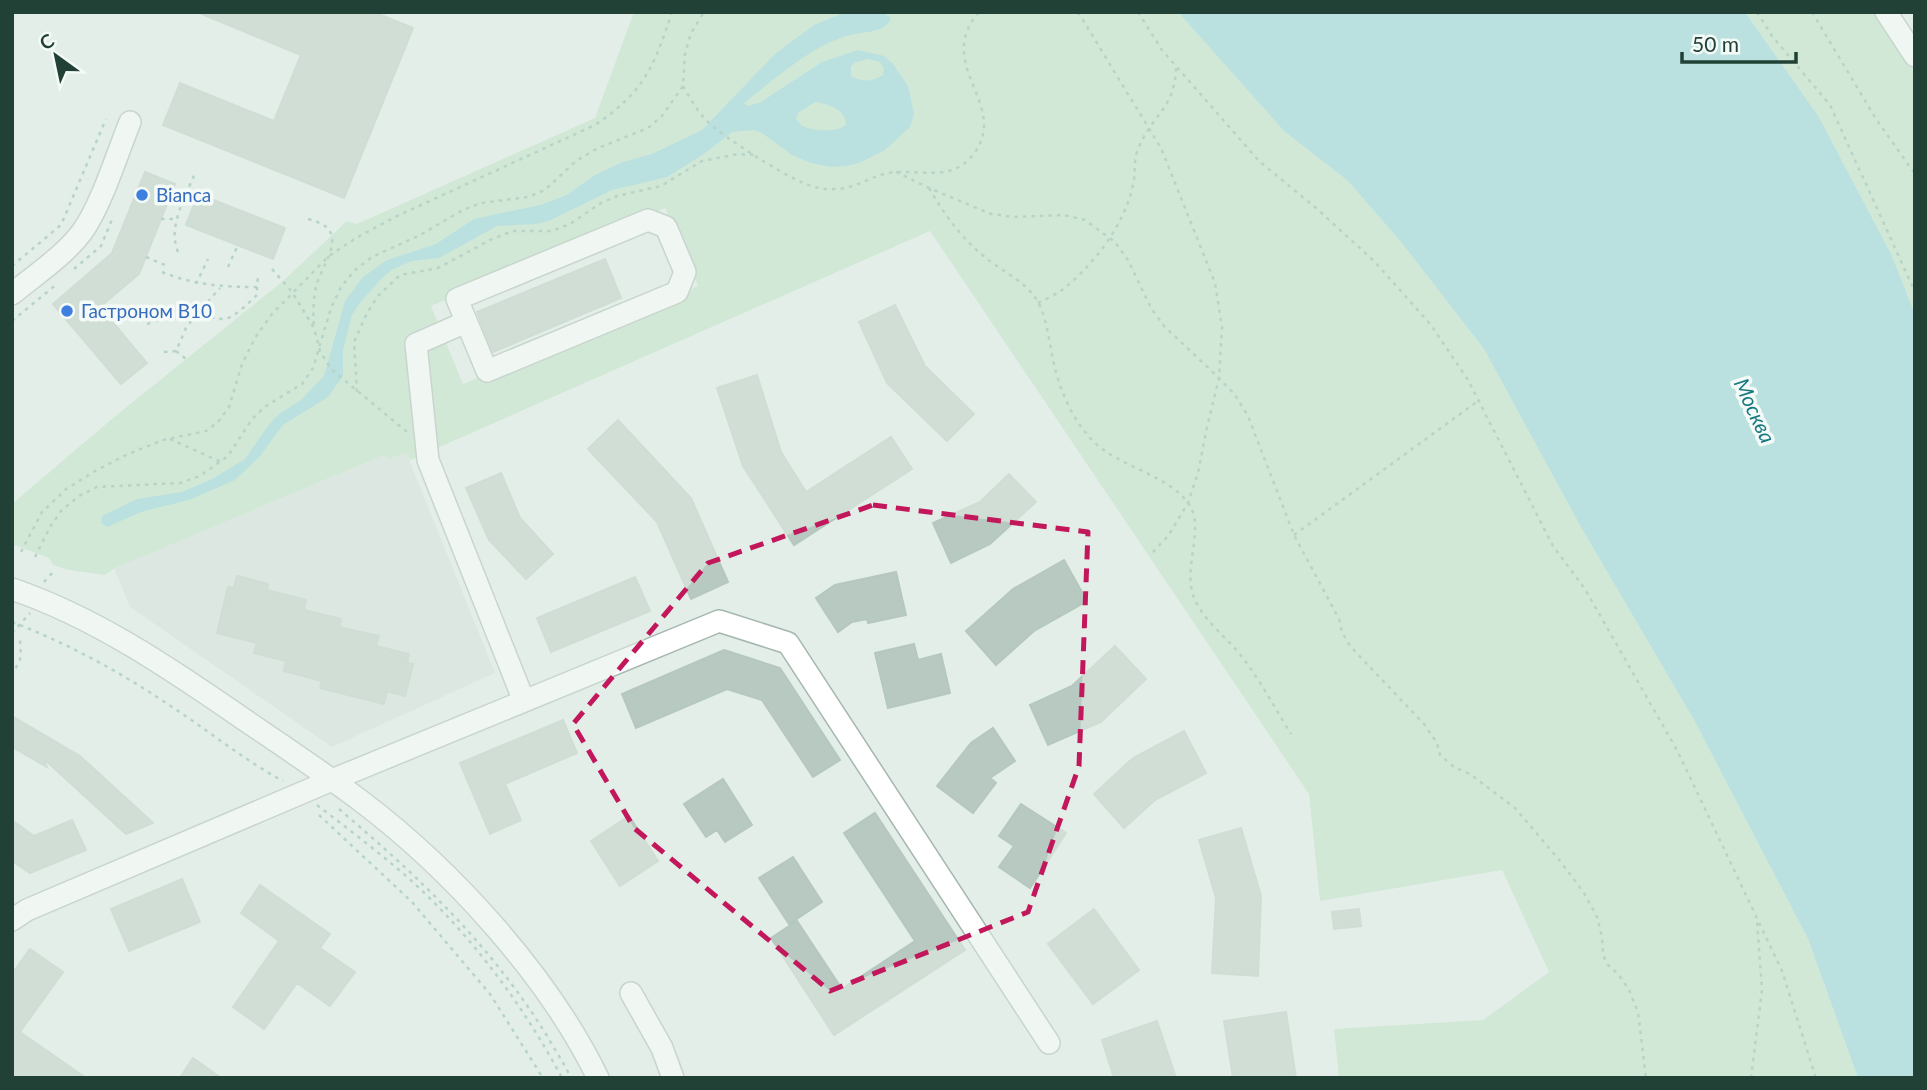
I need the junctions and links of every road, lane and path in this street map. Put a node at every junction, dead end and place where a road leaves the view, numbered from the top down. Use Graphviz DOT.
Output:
graph roads {
  1 [pos="672,12"];
  2 [pos="704,12"];
  3 [pos="979,12"];
  4 [pos="1078,12"];
  5 [pos="1138,12"];
  6 [pos="1757,12"];
  7 [pos="1812,12"];
  8 [pos="1886,12"];
  9 [pos="1915,56"];
  10 [pos="1176,66"];
  11 [pos="683,86"];
  12 [pos="106,119"];
  13 [pos="130,122"];
  14 [pos="1150,130"];
  15 [pos="756,155"];
  16 [pos="896,172"];
  17 [pos="195,173"];
  18 [pos="1915,174"];
  19 [pos="929,188"];
  20 [pos="161,219"];
  21 [pos="178,219"];
  22 [pos="308,219"];
  23 [pos="1109,237"];
  24 [pos="237,245"];
  25 [pos="178,252"];
  26 [pos="329,256"];
  27 [pos="145,257"];
  28 [pos="208,259"];
  29 [pos="12,265"];
  30 [pos="164,265"];
  31 [pos="228,267"];
  32 [pos="272,269"];
  33 [pos="162,272"];
  34 [pos="258,276"];
  35 [pos="196,284"];
  36 [pos="257,287"];
  37 [pos="220,288"];
  38 [pos="292,292"];
  39 [pos="1915,292"];
  40 [pos="12,294"];
  41 [pos="1038,303"];
  42 [pos="140,308"];
  43 [pos="103,310"];
  44 [pos="195,316"];
  45 [pos="466,322"];
  46 [pos="147,324"];
  47 [pos="314,328"];
  48 [pos="176,351"];
  49 [pos="320,351"];
  50 [pos="164,352"];
  51 [pos="186,359"];
  52 [pos="1219,378"];
  53 [pos="357,392"];
  54 [pos="1479,401"];
  55 [pos="170,439"];
  56 [pos="426,449"];
  57 [pos="221,462"];
  58 [pos="1188,503"];
  59 [pos="1294,535"];
  60 [pos="21,552"];
  61 [pos="1151,554"];
  62 [pos="35,557"];
  63 [pos="12,589"];
  64 [pos="28,618"];
  65 [pos="12,622"];
  66 [pos="21,625"];
  67 [pos="12,633"];
  68 [pos="20,640"];
  69 [pos="12,676"];
  70 [pos="524,701"];
  71 [pos="1291,734"];
  72 [pos="332,780"];
  73 [pos="302,792"];
  74 [pos="339,809"];
  75 [pos="318,815"];
  76 [pos="1757,919"];
  77 [pos="12,920"];
  78 [pos="631,993"];
  79 [pos="1049,1042"];
  80 [pos="543,1078"];
  81 [pos="562,1078"];
  82 [pos="571,1078"];
  83 [pos="598,1078"];
  84 [pos="673,1078"];
  85 [pos="1646,1078"];
  86 [pos="1751,1078"];
  87 [pos="1816,1078"];
  1 -- 26 [label="path"];
  2 -- 11 [label="path"];
  3 -- 16 [label="path"];
  4 -- 14 [label="path"];
  5 -- 10 [label="path"];
  6 -- 39 [label="path"];
  7 -- 18 [label="path"];
  8 -- 9 [label="street"];
  10 -- 14 [label="path"];
  10 -- 54 [label="path"];
  11 -- 15 [label="path"];
  11 -- 49 [label="path"];
  12 -- 29 [label="path"];
  13 -- 40 [label="street"];
  14 -- 23 [label="path"];
  14 -- 52 [label="path"];
  15 -- 16 [label="path"];
  15 -- 53 [label="path"];
  16 -- 19 [label="path"];
  17 -- 21 [label="path"];
  19 -- 23 [label="path"];
  19 -- 41 [label="path"];
  20 -- 21 [label="path"];
  21 -- 25 [label="path"];
  22 -- 26 [label="path"];
  23 -- 41 [label="path"];
  23 -- 52 [label="path"];
  24 -- 31 [label="path"];
  26 -- 38 [label="path"];
  26 -- 47 [label="path"];
  27 -- 30 [label="path"];
  28 -- 35 [label="path"];
  32 -- 38 [label="path"];
  33 -- 35 [label="path"];
  34 -- 36 [label="path"];
  35 -- 37 [label="path"];
  36 -- 37 [label="path"];
  36 -- 44 [label="path"];
  37 -- 44 [label="path"];
  38 -- 47 [label="path"];
  38 -- 55 [label="path"];
  41 -- 58 [label="path"];
  42 -- 43 [label="path"];
  44 -- 46 [label="path"];
  44 -- 48 [label="path"];
  45 -- 45 [label="street"];
  45 -- 56 [label="street"];
  47 -- 49 [label="path"];
  48 -- 50 [label="path"];
  48 -- 51 [label="path"];
  49 -- 53 [label="path"];
  49 -- 57 [label="path"];
  52 -- 58 [label="path"];
  52 -- 59 [label="path"];
  53 -- 56 [label="path"];
  54 -- 59 [label="path"];
  54 -- 76 [label="path"];
  55 -- 57 [label="path"];
  55 -- 60 [label="path"];
  56 -- 70 [label="street"];
  57 -- 62 [label="path"];
  58 -- 61 [label="path"];
  58 -- 71 [label="path"];
  59 -- 85 [label="path"];
  63 -- 72 [label="street"];
  64 -- 66 [label="path"];
  65 -- 66 [label="path"];
  66 -- 67 [label="path"];
  66 -- 73 [label="path"];
  68 -- 69 [label="path"];
  70 -- 72 [label="street"];
  70 -- 79 [label="street"];
  72 -- 73 [label="street"];
  72 -- 83 [label="street"];
  73 -- 77 [label="street"];
  73 -- 81 [label="path"];
  74 -- 82 [label="path"];
  75 -- 80 [label="path"];
  76 -- 86 [label="path"];
  76 -- 87 [label="path"];
  78 -- 84 [label="street"];
}
